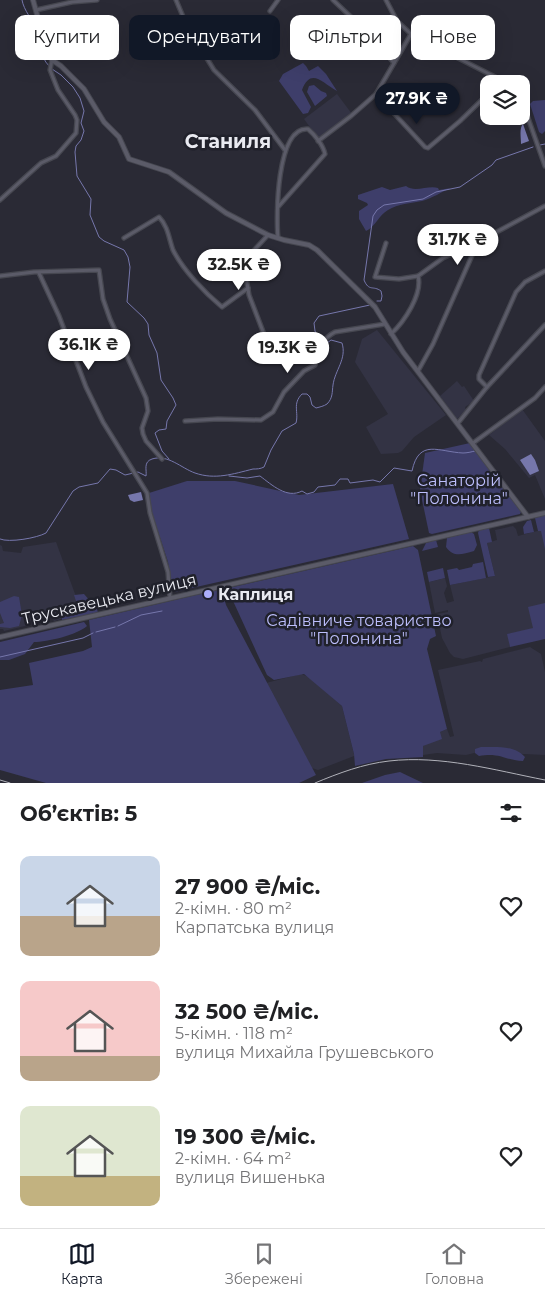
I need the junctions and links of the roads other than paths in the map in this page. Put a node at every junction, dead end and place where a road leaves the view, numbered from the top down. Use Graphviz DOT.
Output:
graph roads {
  1 [pos="33,0"];
  2 [pos="97,0"];
  3 [pos="176,0"];
  4 [pos="278,0"];
  5 [pos="333,0"];
  6 [pos="386,0"];
  7 [pos="36,10"];
  8 [pos="270,12"];
  9 [pos="38,15"];
  10 [pos="411,34"];
  11 [pos="52,60"];
  12 [pos="462,60"];
  13 [pos="394,63"];
  14 [pos="492,75"];
  15 [pos="376,94"];
  16 [pos="480,101"];
  17 [pos="530,124"];
  18 [pos="318,141"];
  19 [pos="285,150"];
  20 [pos="545,166"];
  21 [pos="0,200"];
  22 [pos="545,206"];
  23 [pos="278,208"];
  24 [pos="268,235"];
  25 [pos="124,238"];
  26 [pos="278,238"];
  27 [pos="478,242"];
  28 [pos="386,244"];
  29 [pos="545,271"];
  30 [pos="39,273"];
  31 [pos="0,276"];
  32 [pos="418,276"];
  33 [pos="248,288"];
  34 [pos="385,324"];
  35 [pos="545,325"];
  36 [pos="391,334"];
  37 [pos="270,358"];
  38 [pos="418,371"];
  39 [pos="487,387"];
  40 [pos="545,387"];
  41 [pos="185,421"];
  42 [pos="458,423"];
  43 [pos="473,443"];
  44 [pos="162,459"];
  45 [pos="545,513"];
  46 [pos="527,515"];
  47 [pos="170,598"];
  48 [pos="0,637"];
  1 -- 7 [label="street"];
  2 -- 7 [label="street"];
  3 -- 19 [label="street"];
  4 -- 8 [label="street"];
  5 -- 13 [label="street"];
  6 -- 10 [label="street"];
  7 -- 9 [label="street"];
  10 -- 13 [label="street"];
  11 -- 21 [label="street"];
  11 -- 24 [label="street"];
  12 -- 14 [label="street"];
  13 -- 15 [label="street"];
  15 -- 16 [label="street"];
  15 -- 18 [label="street"];
  17 -- 20 [label="street"];
  18 -- 19 [label="street"];
  18 -- 23 [label="street"];
  19 -- 23 [label="street"];
  22 -- 27 [label="street"];
  23 -- 26 [label="street"];
  24 -- 26 [label="street"];
  24 -- 33 [label="street"];
  25 -- 33 [label="street"];
  26 -- 34 [label="street"];
  27 -- 32 [label="street"];
  27 -- 38 [label="street"];
  28 -- 32 [label="street"];
  29 -- 39 [label="street"];
  30 -- 31 [label="street"];
  30 -- 44 [label="street"];
  30 -- 47 [label="street"];
  32 -- 36 [label="street"];
  33 -- 37 [label="street"];
  34 -- 36 [label="street"];
  34 -- 41 [label="street"];
  35 -- 39 [label="street"];
  36 -- 38 [label="street"];
  38 -- 42 [label="street"];
  39 -- 42 [label="street"];
  40 -- 43 [label="street"];
  42 -- 43 [label="street"];
  43 -- 46 [label="street"];
  45 -- 46 [label="street, Трускавецька вулиця"];
  46 -- 47 [label="street, Трускавецька вулиця"];
  47 -- 48 [label="street, Трускавецька вулиця"];
}
